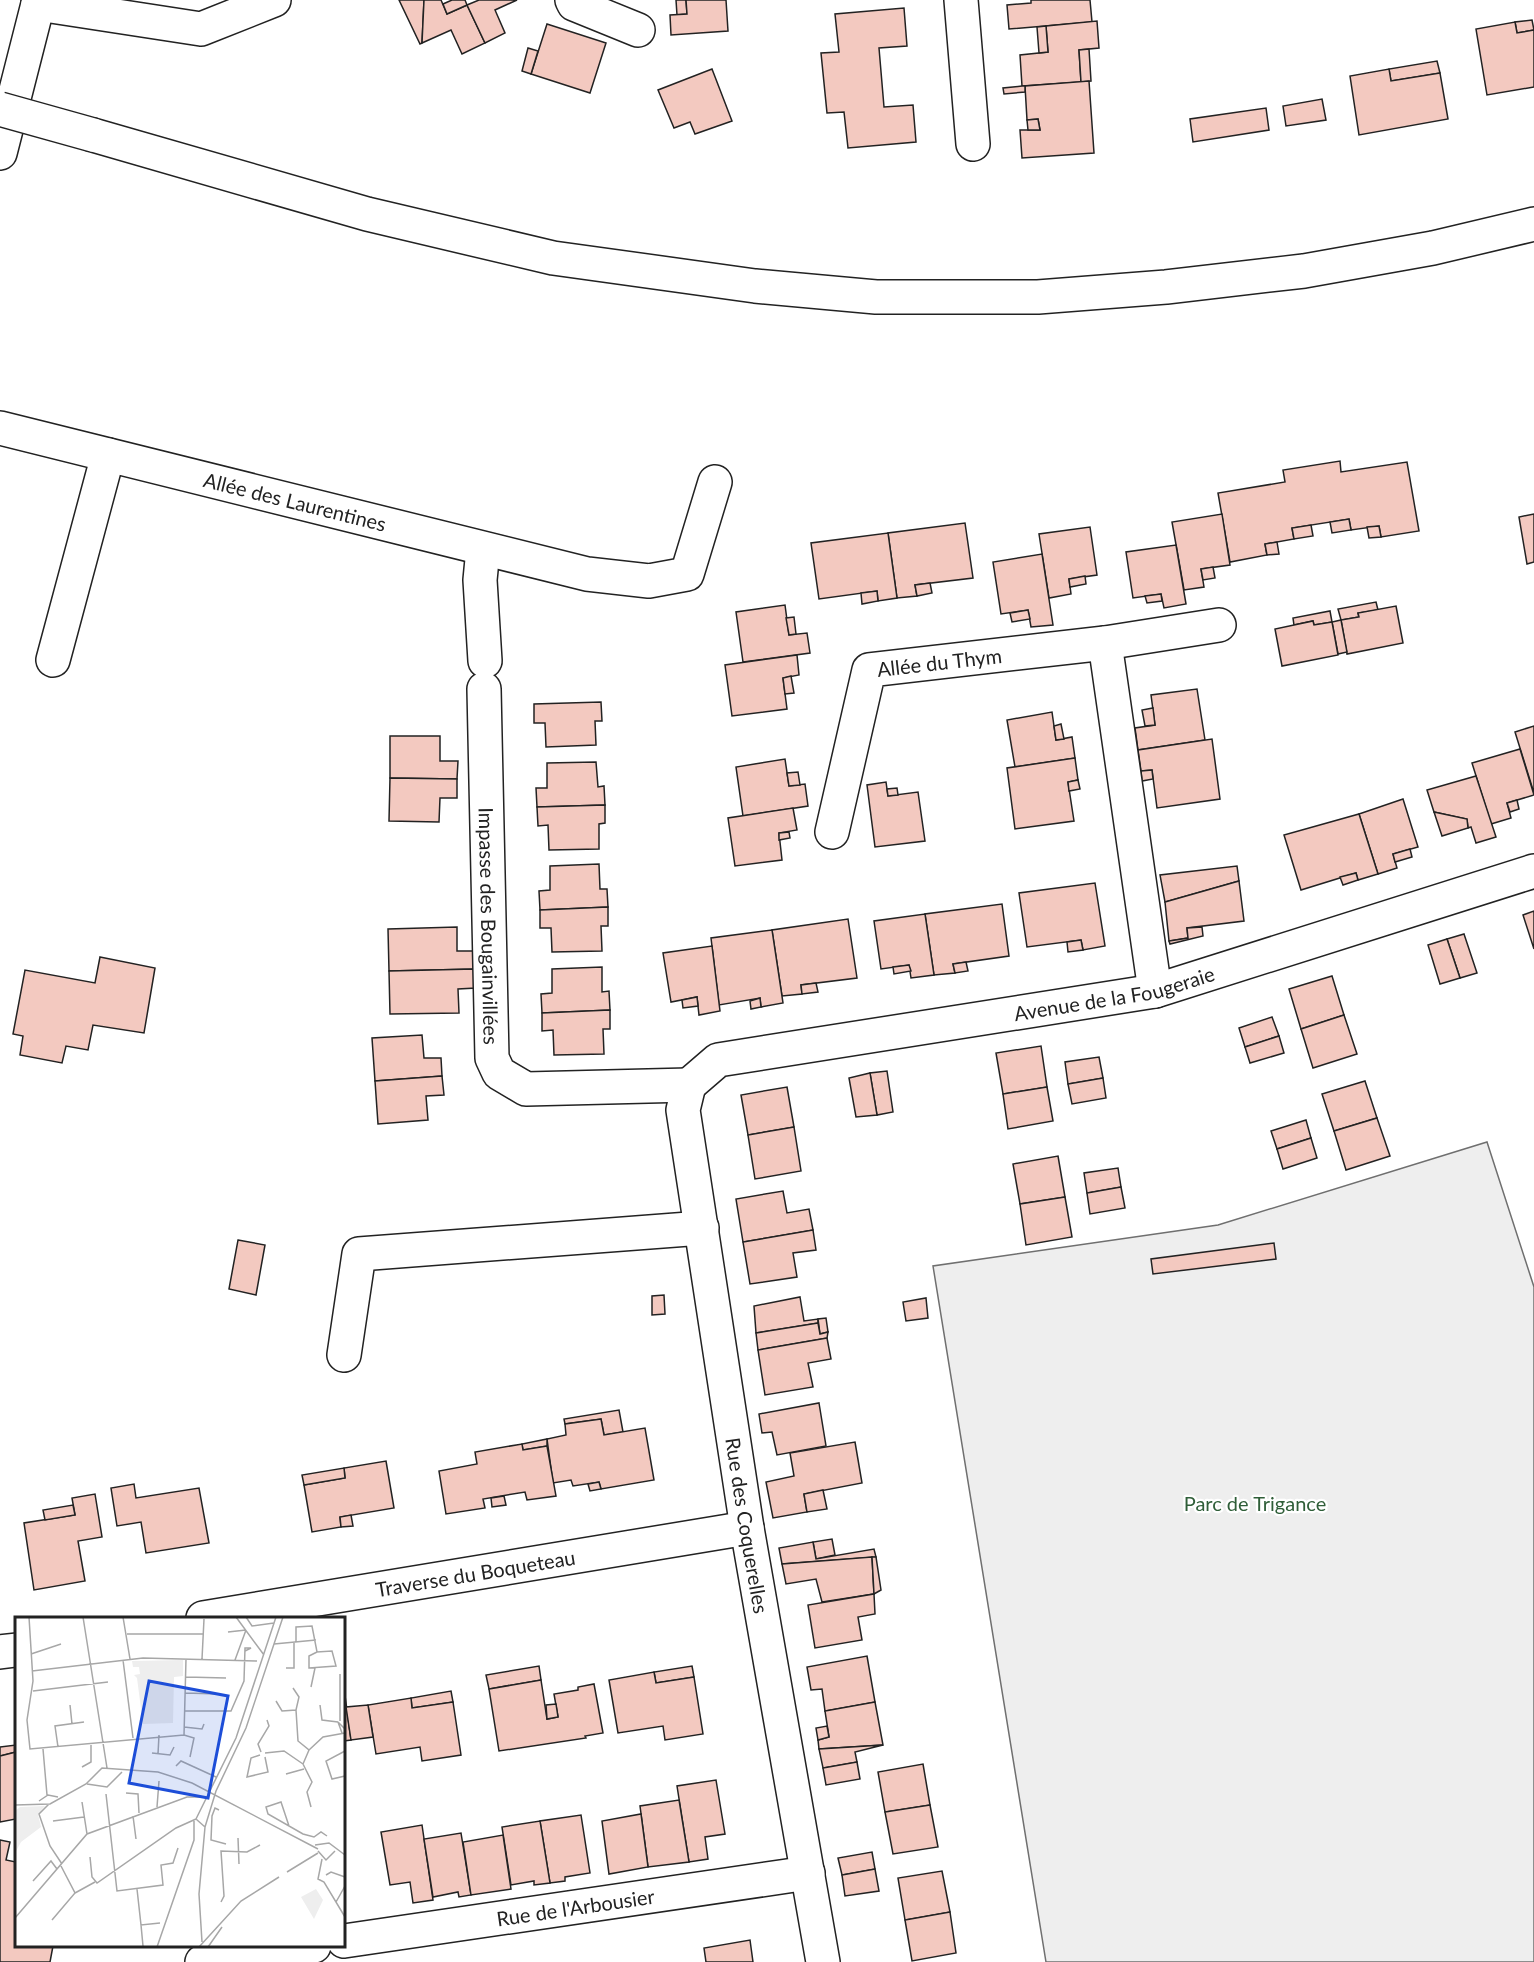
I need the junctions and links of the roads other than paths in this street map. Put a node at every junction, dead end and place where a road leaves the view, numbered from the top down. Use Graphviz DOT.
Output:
graph roads {
  1 [pos="274,0"];
  2 [pos="572,0"];
  3 [pos="961,0"];
  4 [pos="38,2"];
  5 [pos="638,30"];
  6 [pos="0,109"];
  7 [pos="973,144"];
  8 [pos="0,153"];
  9 [pos="1534,224"];
  10 [pos="0,428"];
  11 [pos="108,455"];
  12 [pos="715,482"];
  13 [pos="483,549"];
  14 [pos="1219,625"];
  15 [pos="1105,643"];
  16 [pos="54,660"];
  17 [pos="832,832"];
  18 [pos="1534,871"];
  19 [pos="1155,991"];
  20 [pos="689,1085"];
  21 [pos="702,1228"];
  22 [pos="344,1356"];
  23 [pos="747,1528"];
  24 [pos="209,1617"];
  25 [pos="15,1650"];
  26 [pos="0,1652"];
  27 [pos="808,1873"];
  28 [pos="345,1941"];
  29 [pos="307,1947"];
  30 [pos="202,1962"];
  31 [pos="823,1962"];
  1 -- 4 [label="street"];
  2 -- 5 [label="street"];
  3 -- 7 [label="street"];
  4 -- 8 [label="street"];
  6 -- 9 [label="street, bridge"];
  10 -- 11 [label="street, Allée des Laurentines"];
  11 -- 13 [label="street, Allée des Laurentines"];
  11 -- 16 [label="street"];
  12 -- 13 [label="street, Allée des Laurentines"];
  13 -- 20 [label="street, Impasse des Bougainvillées"];
  14 -- 15 [label="street, Allée du Thym"];
  15 -- 17 [label="street, Allée du Thym"];
  15 -- 19 [label="street"];
  18 -- 19 [label="street, Avenue de la Fougeraie"];
  19 -- 20 [label="street, Avenue de la Fougeraie"];
  20 -- 21 [label="street, Rue des Coquerelles"];
  21 -- 22 [label="street"];
  21 -- 23 [label="street, Rue des Coquerelles"];
  23 -- 24 [label="street, Traverse du Boqueteau"];
  23 -- 27 [label="street, Rue des Coquerelles"];
  25 -- 26 [label="street"];
  27 -- 28 [label="street, Rue de l'Arbousier"];
  27 -- 31 [label="street, Rue des Coquerelles"];
  29 -- 30 [label="street"];
}
